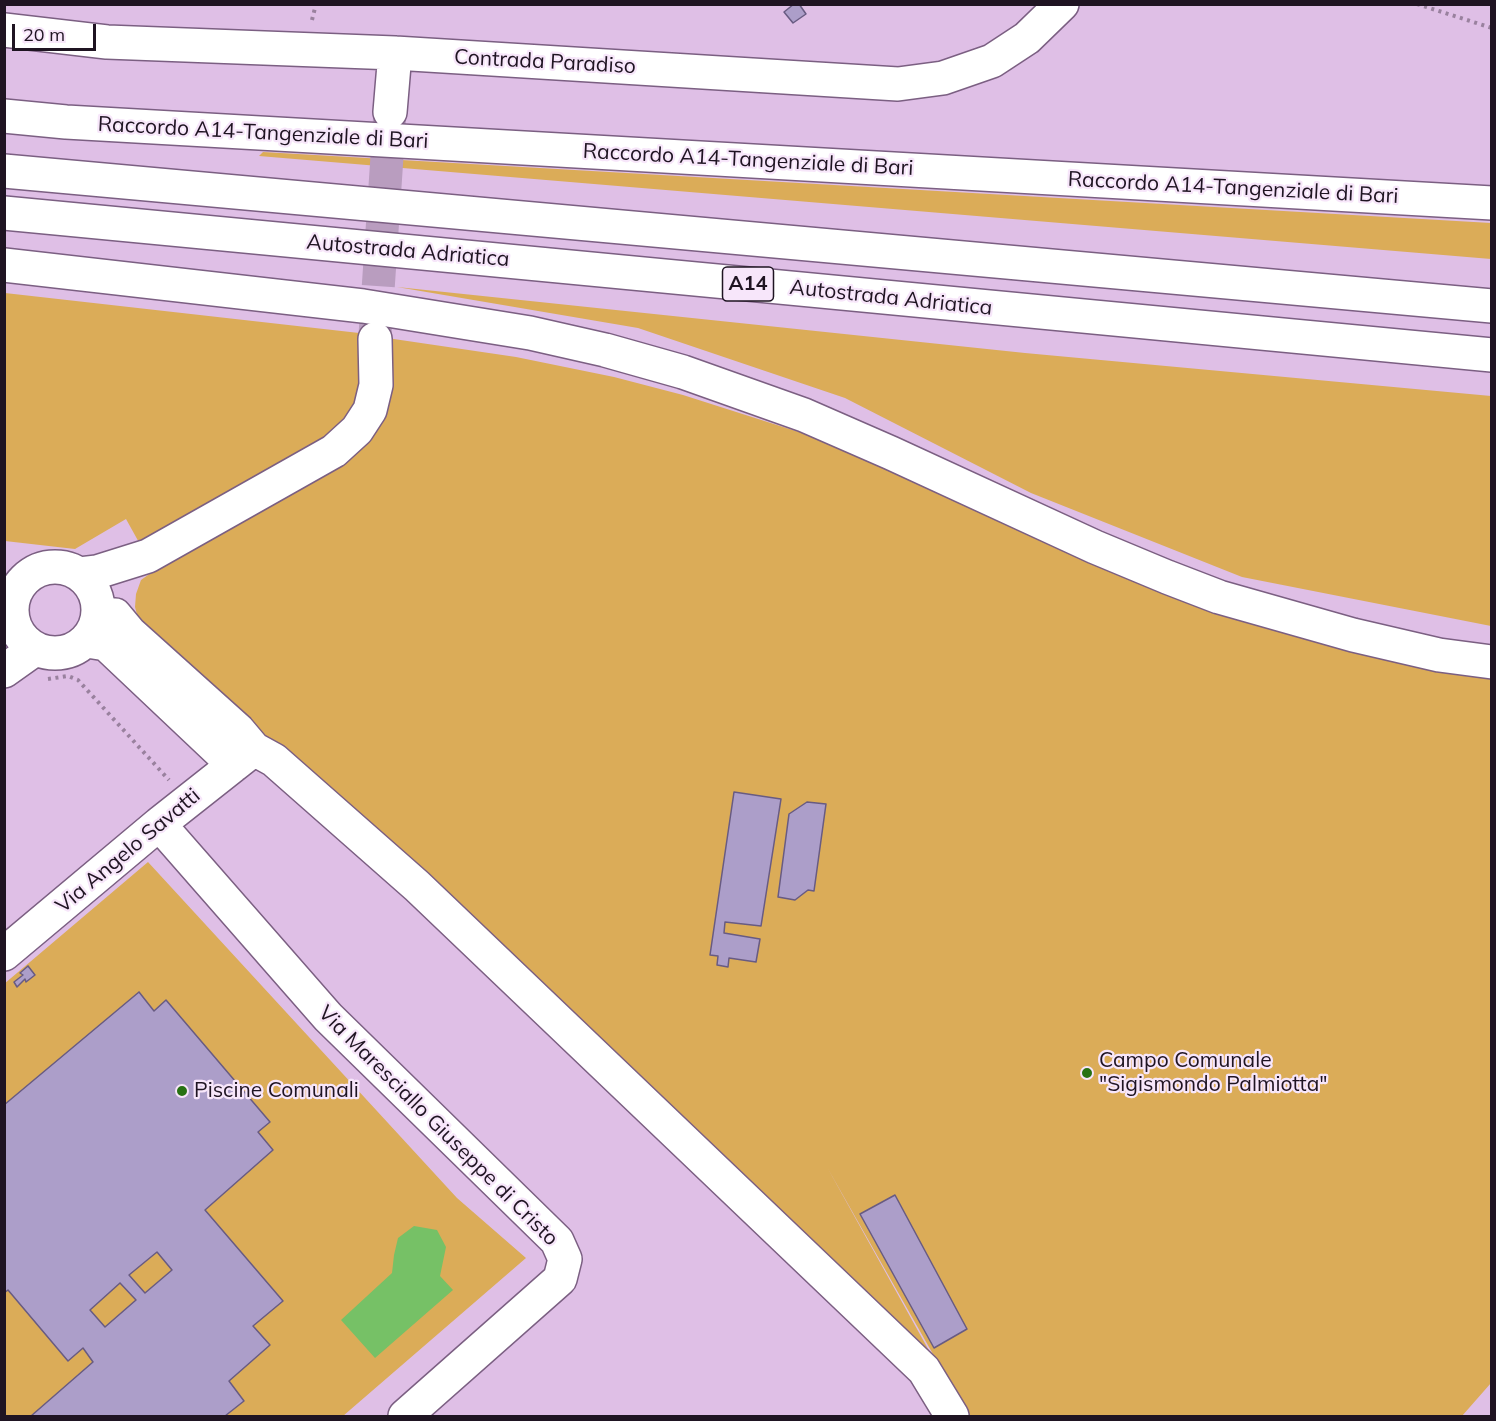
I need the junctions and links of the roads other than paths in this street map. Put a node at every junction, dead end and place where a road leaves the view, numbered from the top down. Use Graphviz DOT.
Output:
graph roads {
  1 [pos="1062,4"];
  2 [pos="4,30"];
  3 [pos="395,53"];
  4 [pos="4,106"];
  5 [pos="390,112"];
  6 [pos="4,116"];
  7 [pos="66,122"];
  8 [pos="4,171"];
  9 [pos="1491,203"];
  10 [pos="4,213"];
  11 [pos="4,265"];
  12 [pos="1491,306"];
  13 [pos="375,339"];
  14 [pos="1491,355"];
  15 [pos="148,556"];
  16 [pos="4,567"];
  17 [pos="41,569"];
  18 [pos="80,574"];
  19 [pos="8,606"];
  20 [pos="92,628"];
  21 [pos="35,649"];
  22 [pos="1491,662"];
  23 [pos="4,671"];
  24 [pos="244,757"];
  25 [pos="159,824"];
  26 [pos="4,954"];
  27 [pos="405,1416"];
  28 [pos="951,1416"];
  1 -- 3 [label="main road, Contrada Paradiso"];
  2 -- 3 [label="main road, Contrada Paradiso"];
  3 -- 5 [label="main road"];
  4 -- 7 [label="main road"];
  6 -- 7 [label="main road, Raccordo A14-Tangenziale di Bari"];
  7 -- 9 [label="main road, Raccordo A14-Tangenziale di Bari"];
  8 -- 12 [label="main road, Autostrada Adriatica / A14"];
  10 -- 14 [label="main road, Autostrada Adriatica / A14"];
  11 -- 22 [label="main road"];
  13 -- 15 [label="main road"];
  15 -- 18 [label="main road"];
  15 -- 20 [label="main road"];
  16 -- 17 [label="main road"];
  17 -- 18 [label="main road"];
  17 -- 19 [label="main road"];
  18 -- 20 [label="main road"];
  19 -- 21 [label="main road"];
  20 -- 21 [label="main road"];
  20 -- 24 [label="main road"];
  21 -- 23 [label="main road"];
  24 -- 25 [label="main road, Via Angelo Savatti"];
  24 -- 28 [label="main road"];
  25 -- 26 [label="main road, Via Angelo Savatti"];
  25 -- 27 [label="main road, Via Maresciallo Giuseppe di Cristo"];
}
